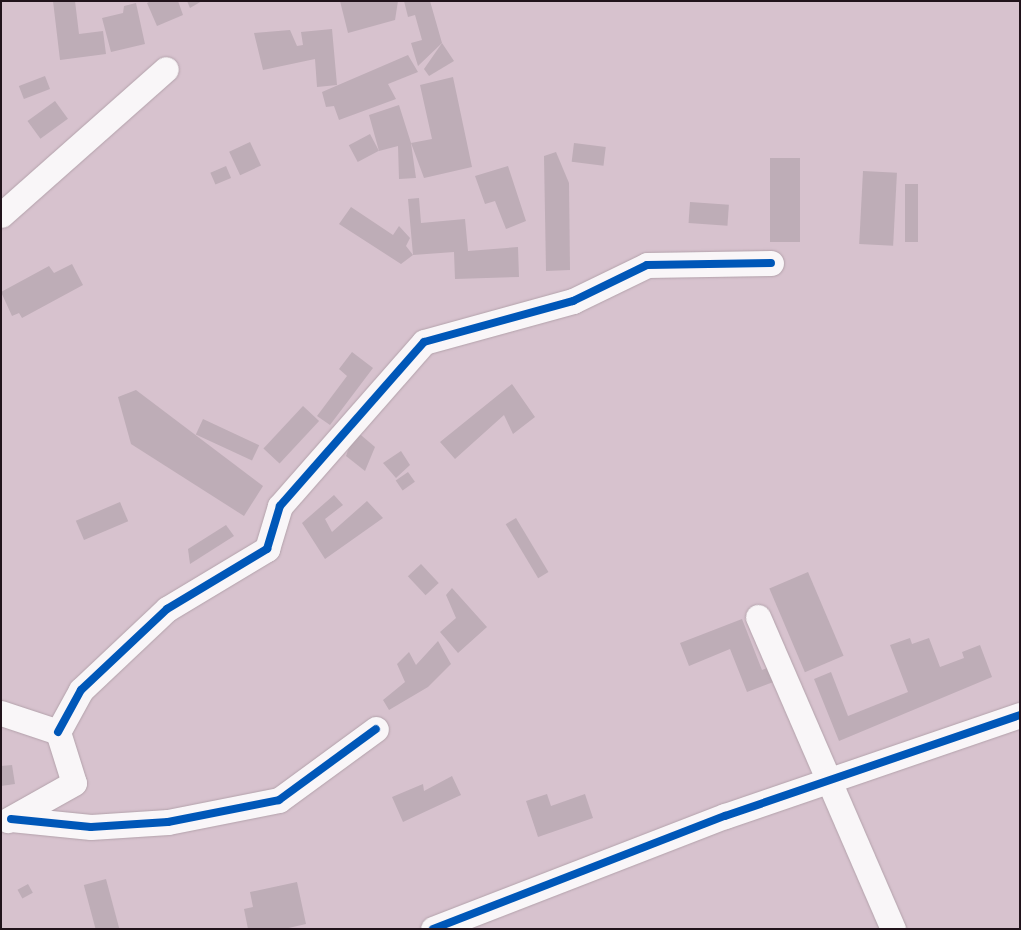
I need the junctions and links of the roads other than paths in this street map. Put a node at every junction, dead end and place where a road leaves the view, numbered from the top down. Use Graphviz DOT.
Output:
graph roads {
  1 [pos="166,69"];
  2 [pos="1,215"];
  3 [pos="771,263"];
  4 [pos="758,617"];
  5 [pos="1,714"];
  6 [pos="1020,715"];
  7 [pos="376,729"];
  8 [pos="58,732"];
  9 [pos="830,780"];
  10 [pos="6,822"];
  11 [pos="433,929"];
  12 [pos="893,929"];
  1 -- 2 [label="street"];
  3 -- 8 [label="street"];
  4 -- 9 [label="street"];
  5 -- 8 [label="street"];
  6 -- 9 [label="street"];
  7 -- 10 [label="street"];
  8 -- 10 [label="street"];
  9 -- 11 [label="street"];
  9 -- 12 [label="street"];
}
